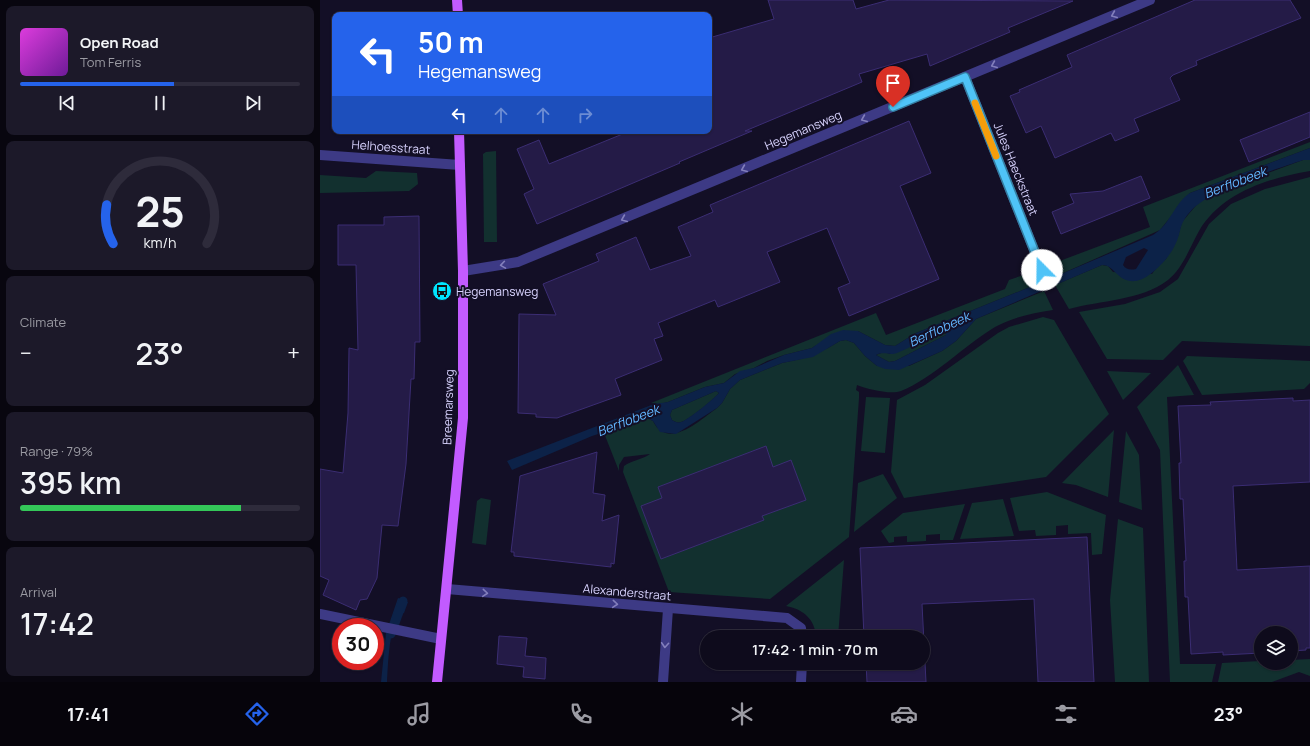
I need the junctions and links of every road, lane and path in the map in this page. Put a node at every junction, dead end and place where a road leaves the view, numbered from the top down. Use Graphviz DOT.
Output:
graph roads {
  1 [pos="458,0"];
  2 [pos="1150,0"];
  3 [pos="1133,3"];
  4 [pos="458,12"];
  5 [pos="965,77"];
  6 [pos="459,134"];
  7 [pos="320,155"];
  8 [pos="460,165"];
  9 [pos="1042,270"];
  10 [pos="463,271"];
  11 [pos="447,590"];
  12 [pos="668,609"];
  13 [pos="320,614"];
  14 [pos="799,630"];
  15 [pos="442,639"];
  16 [pos="802,670"];
  17 [pos="437,682"];
  18 [pos="663,682"];
  19 [pos="801,682"];
  1 -- 4 [label="main road"];
  2 -- 3 [label="street, Hegemansweg"];
  3 -- 5 [label="street, Hegemansweg, one-way"];
  5 -- 9 [label="street, Jules Haeckstraat"];
  5 -- 10 [label="street, Hegemansweg, one-way"];
  6 -- 8 [label="main road, Breemarsweg"];
  7 -- 8 [label="street, Helhoesstraat"];
  8 -- 10 [label="main road, Breemarsweg"];
  10 -- 11 [label="main road, Breemarsweg"];
  11 -- 12 [label="street, Alexanderstraat, one-way"];
  11 -- 15 [label="main road, Breemarsweg"];
  12 -- 14 [label="street, Alexanderstraat"];
  12 -- 18 [label="street, one-way"];
  13 -- 15 [label="street"];
  15 -- 17 [label="main road, Breemarsweg"];
  16 -- 19 [label="street"];
}
